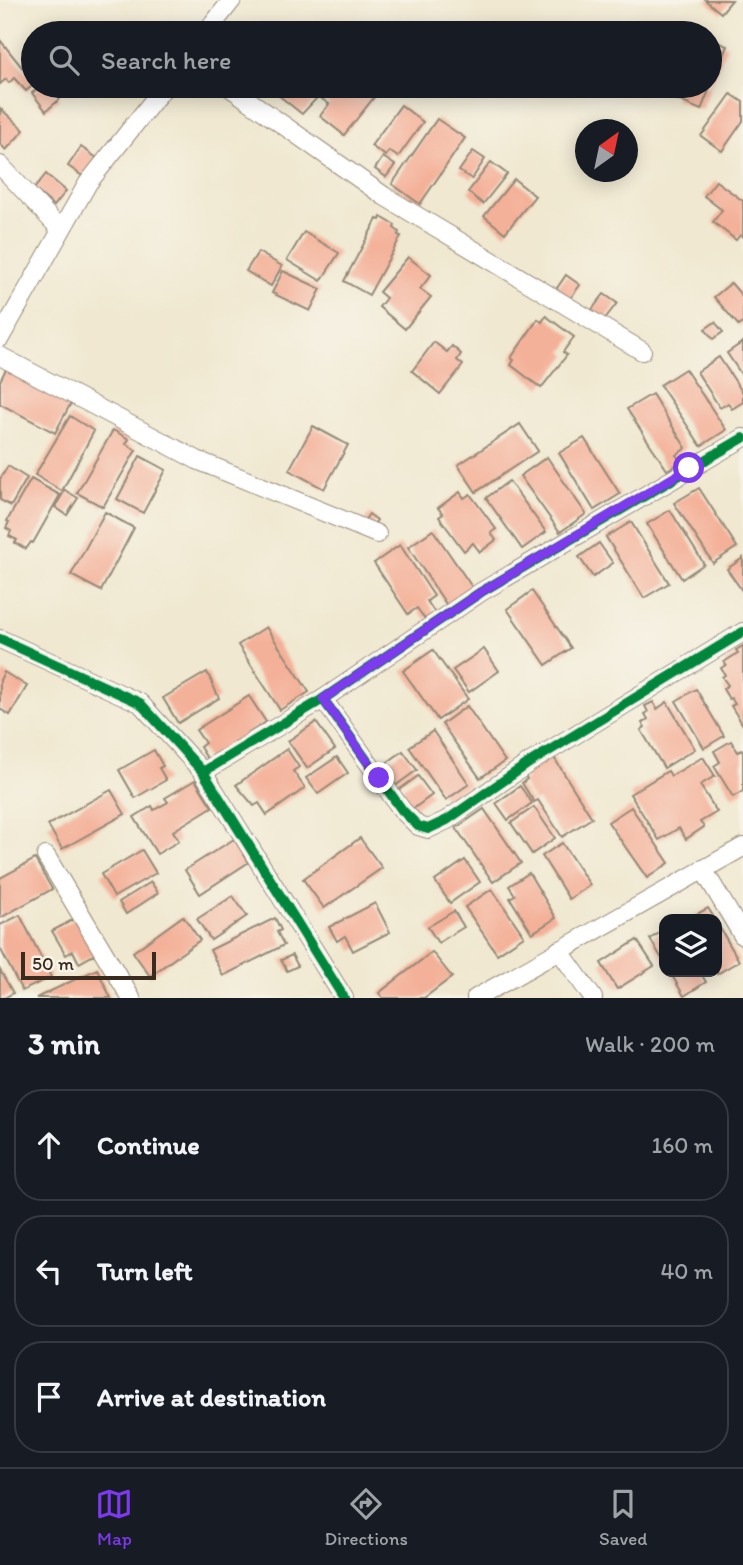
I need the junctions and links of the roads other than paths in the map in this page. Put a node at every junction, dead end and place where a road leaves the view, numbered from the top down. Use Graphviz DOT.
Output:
graph roads {
  1 [pos="232,0"];
  2 [pos="215,21"];
  3 [pos="155,98"];
  4 [pos="245,98"];
  5 [pos="0,164"];
  6 [pos="60,229"];
  7 [pos="0,338"];
  8 [pos="642,351"];
  9 [pos="0,356"];
  10 [pos="743,438"];
  11 [pos="377,534"];
  12 [pos="743,632"];
  13 [pos="0,639"];
  14 [pos="323,699"];
  15 [pos="204,772"];
  16 [pos="743,847"];
  17 [pos="46,856"];
  18 [pos="703,869"];
  19 [pos="743,936"];
  20 [pos="559,950"];
  21 [pos="131,998"];
  22 [pos="344,998"];
  23 [pos="477,998"];
  24 [pos="593,998"];
  1 -- 2 [label="street"];
  3 -- 6 [label="street"];
  4 -- 8 [label="street"];
  5 -- 6 [label="street"];
  6 -- 7 [label="street"];
  9 -- 11 [label="street"];
  10 -- 14 [label="street"];
  12 -- 14 [label="street"];
  13 -- 15 [label="street"];
  14 -- 15 [label="street"];
  15 -- 22 [label="street"];
  16 -- 18 [label="street"];
  17 -- 21 [label="street"];
  18 -- 19 [label="street"];
  18 -- 20 [label="street"];
  20 -- 23 [label="street"];
  20 -- 24 [label="street"];
}
